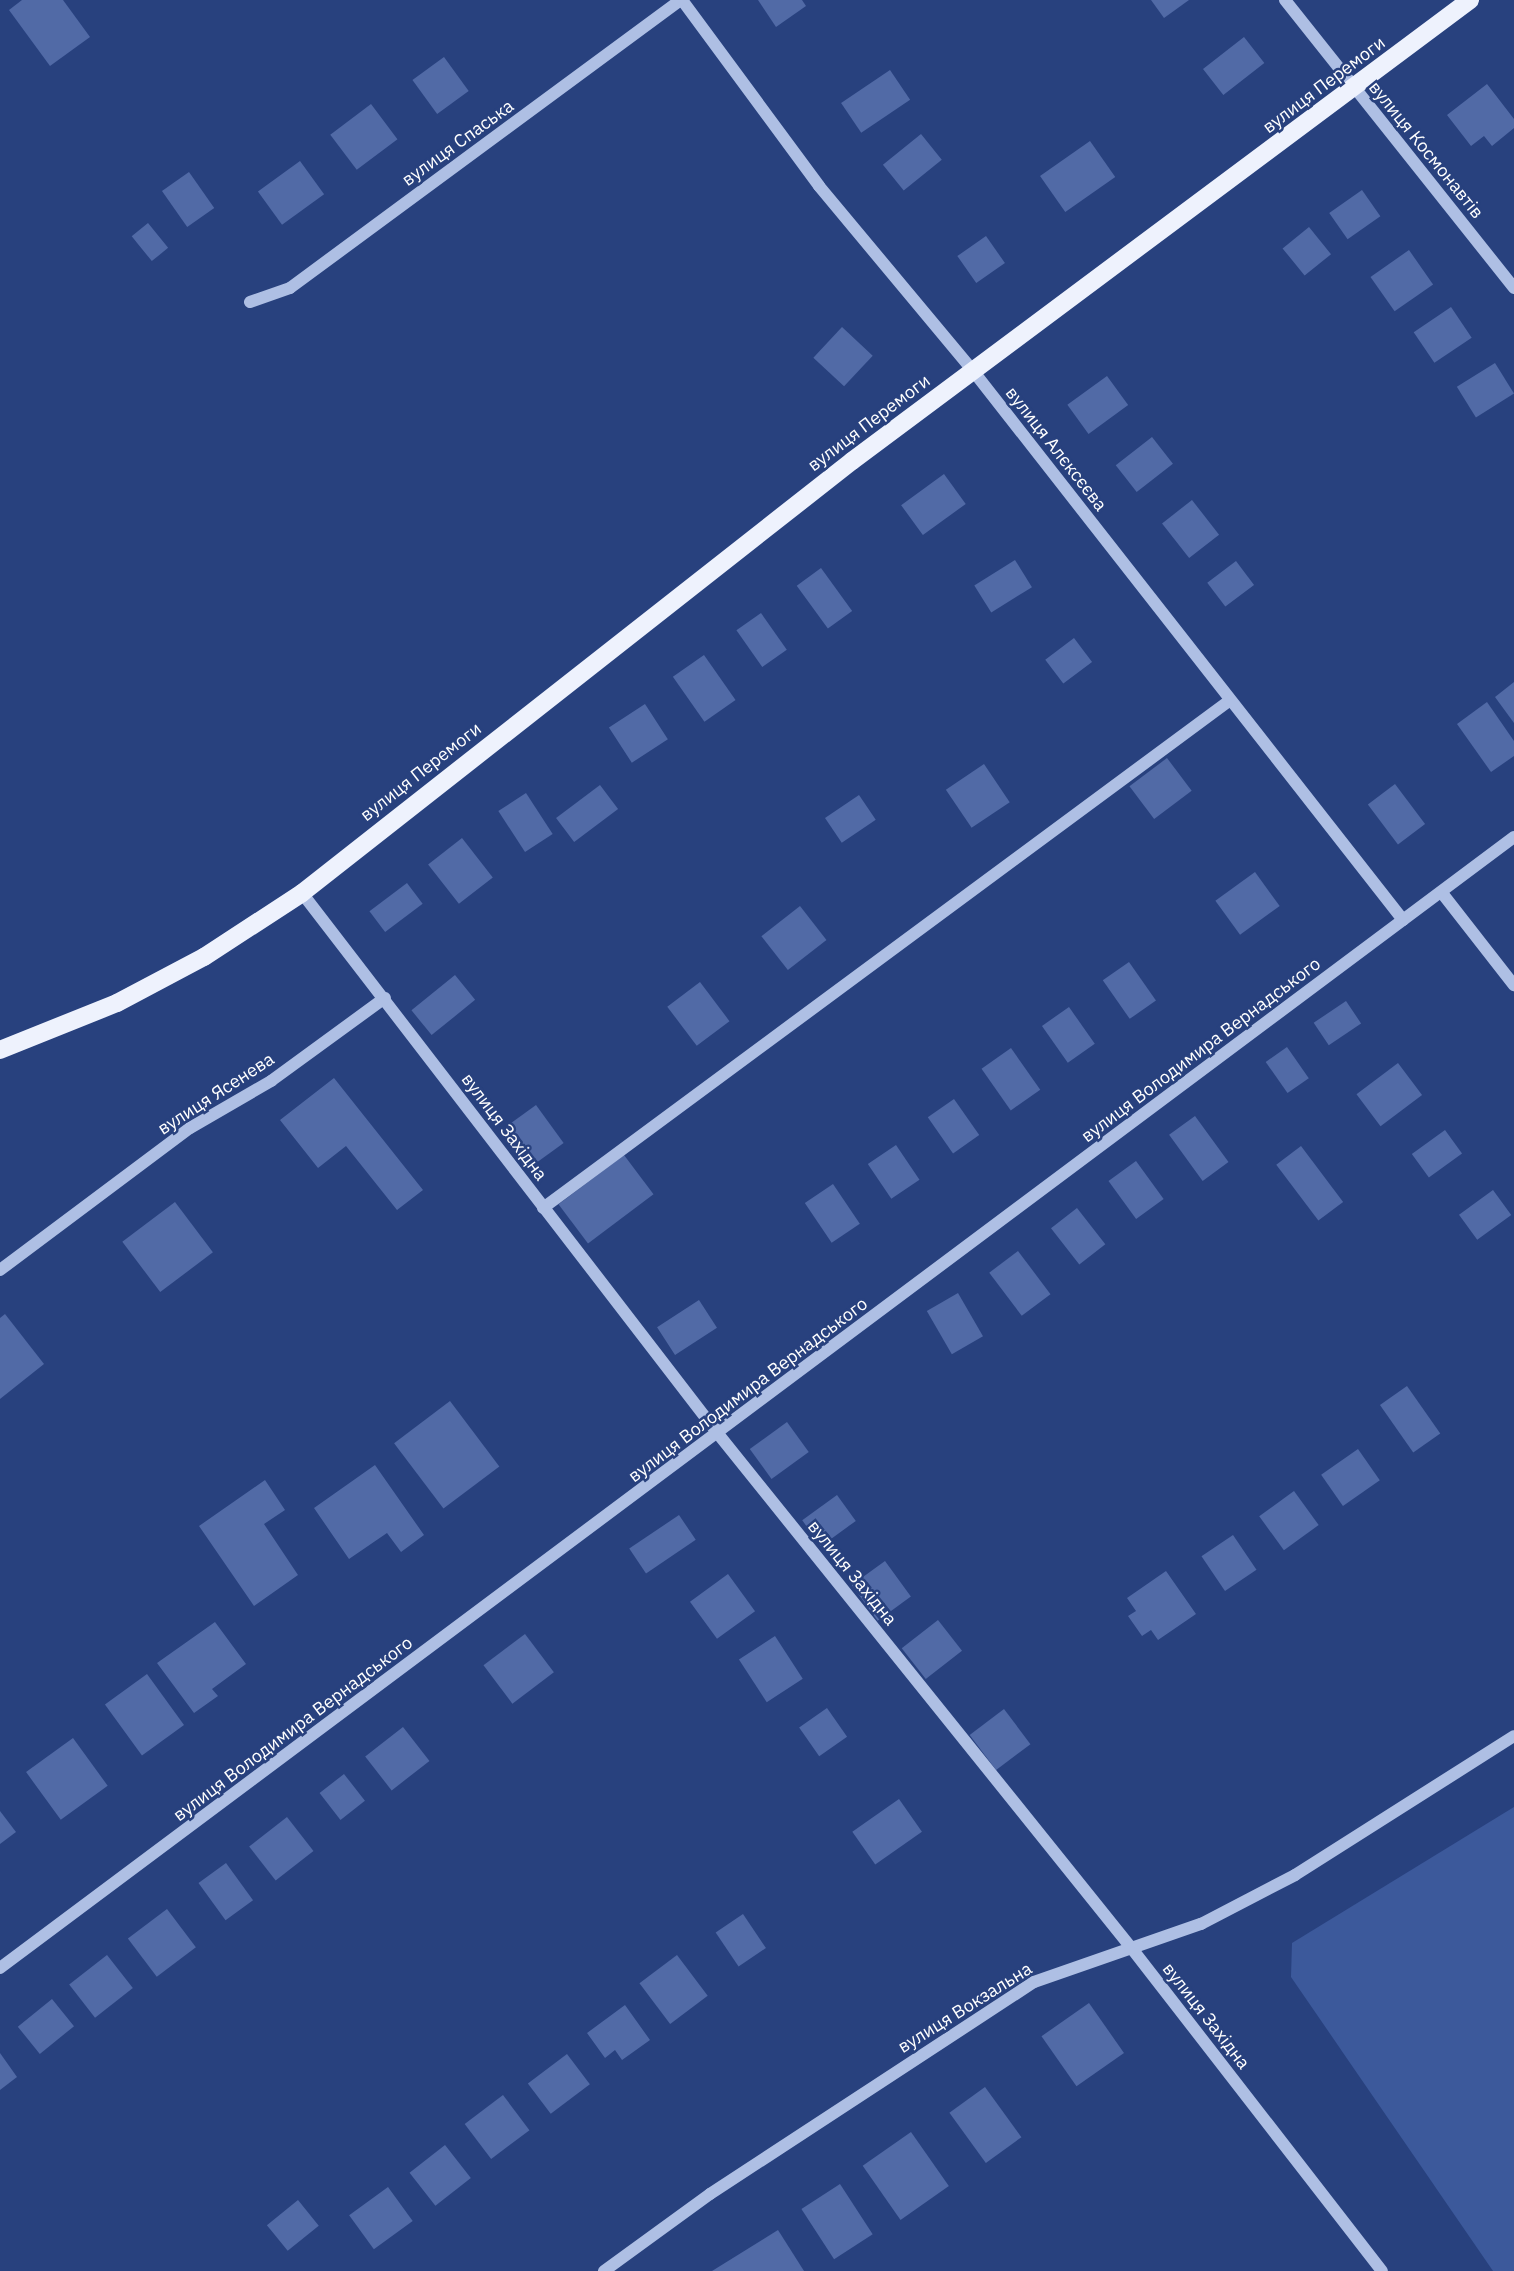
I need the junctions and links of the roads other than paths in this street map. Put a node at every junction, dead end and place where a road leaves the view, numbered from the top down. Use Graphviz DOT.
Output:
graph roads {
  1 [pos="681,0"];
  2 [pos="1285,0"];
  3 [pos="1470,0"];
  4 [pos="1354,89"];
  5 [pos="1514,288"];
  6 [pos="250,302"];
  7 [pos="974,372"];
  8 [pos="1229,701"];
  9 [pos="1514,837"];
  10 [pos="302,893"];
  11 [pos="1442,893"];
  12 [pos="1403,920"];
  13 [pos="1514,985"];
  14 [pos="385,998"];
  15 [pos="0,1050"];
  16 [pos="543,1208"];
  17 [pos="0,1270"];
  18 [pos="719,1434"];
  19 [pos="1514,1736"];
  20 [pos="1133,1950"];
  21 [pos="0,1968"];
  22 [pos="604,2271"];
  23 [pos="1382,2271"];
  1 -- 6 [label="street, вулиця Спаська"];
  1 -- 7 [label="street, вулиця Алєксєєва"];
  2 -- 4 [label="street, вулиця Космонавтів"];
  3 -- 4 [label="main road, вулиця Перемоги"];
  4 -- 5 [label="street, вулиця Космонавтів"];
  4 -- 7 [label="main road, вулиця Перемоги"];
  7 -- 8 [label="street, вулиця Алєксєєва"];
  7 -- 10 [label="main road, вулиця Перемоги"];
  8 -- 12 [label="street, вулиця Алєксєєва"];
  8 -- 16 [label="street"];
  9 -- 11 [label="street, вулиця Володимира Вернадського"];
  10 -- 14 [label="street, вулиця Західна"];
  10 -- 15 [label="main road, вулиця Перемоги"];
  11 -- 12 [label="street, вулиця Володимира Вернадського"];
  11 -- 13 [label="street"];
  12 -- 18 [label="street, вулиця Володимира Вернадського"];
  14 -- 16 [label="street, вулиця Західна"];
  14 -- 17 [label="street, вулиця Ясенева"];
  16 -- 18 [label="street, вулиця Західна"];
  18 -- 20 [label="street, вулиця Західна"];
  18 -- 21 [label="street, вулиця Володимира Вернадського"];
  19 -- 20 [label="street, вулиця Вокзальна"];
  20 -- 22 [label="street, вулиця Вокзальна"];
  20 -- 23 [label="street, вулиця Західна"];
}
